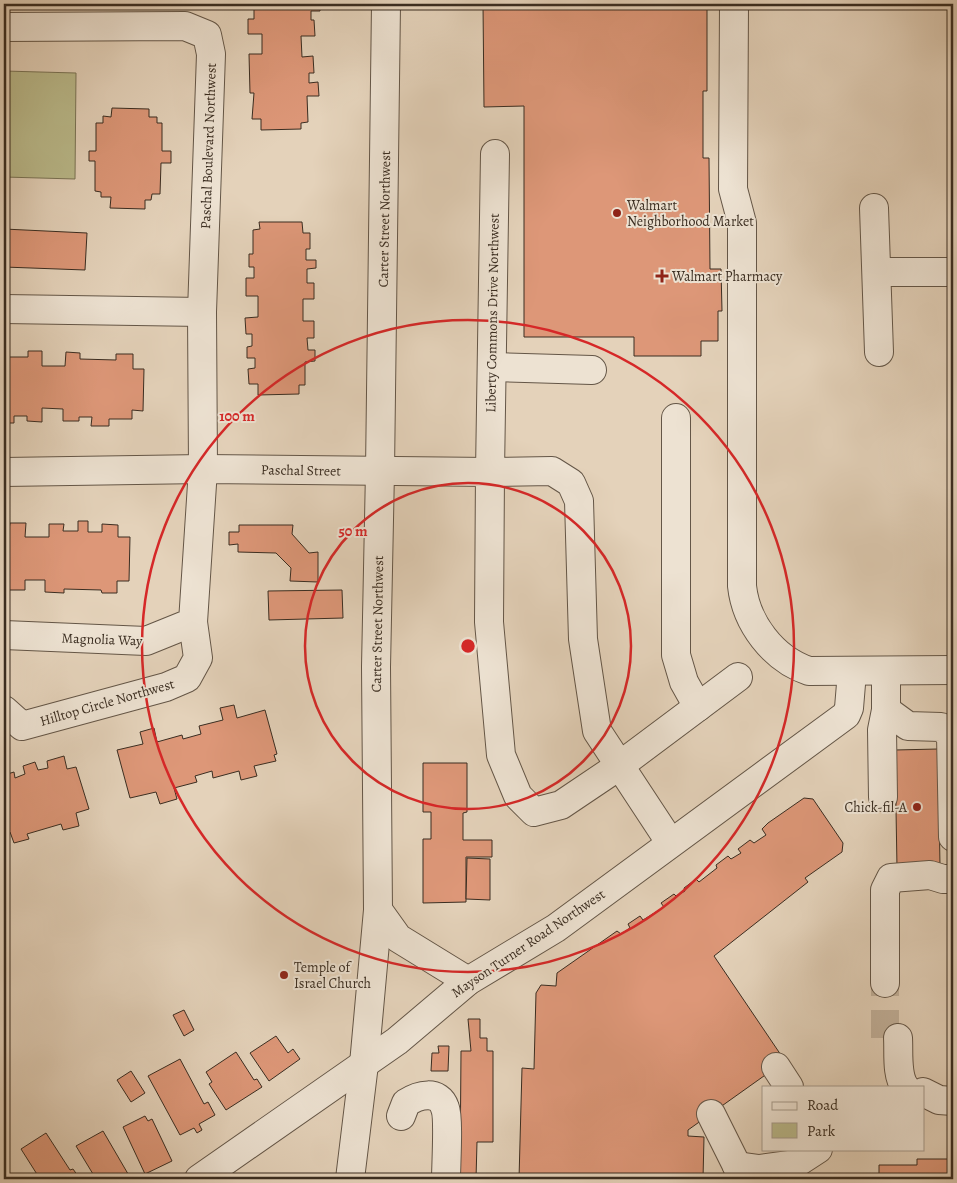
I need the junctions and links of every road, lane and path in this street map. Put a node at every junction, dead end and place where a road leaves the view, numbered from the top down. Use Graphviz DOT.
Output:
graph roads {
  1 [pos="386,4"];
  2 [pos="734,4"];
  3 [pos="4,27"];
  4 [pos="495,154"];
  5 [pos="874,208"];
  6 [pos="878,272"];
  7 [pos="953,272"];
  8 [pos="4,309"];
  9 [pos="202,312"];
  10 [pos="879,352"];
  11 [pos="492,367"];
  12 [pos="592,370"];
  13 [pos="676,418"];
  14 [pos="212,469"];
  15 [pos="380,471"];
  16 [pos="4,472"];
  17 [pos="490,472"];
  18 [pos="193,622"];
  19 [pos="4,635"];
  20 [pos="953,670"];
  21 [pos="886,671"];
  22 [pos="852,672"];
  23 [pos="738,677"];
  24 [pos="698,707"];
  25 [pos="4,710"];
  26 [pos="886,710"];
  27 [pos="618,766"];
  28 [pos="884,797"];
  29 [pos="953,837"];
  30 [pos="670,842"];
  31 [pos="948,879"];
  32 [pos="378,910"];
  33 [pos="468,981"];
  34 [pos="891,984"];
  35 [pos="364,1064"];
  36 [pos="887,1086"];
  37 [pos="904,1086"];
  38 [pos="711,1114"];
  39 [pos="401,1116"];
  40 [pos="814,1150"];
  41 [pos="790,1157"];
  42 [pos="734,1173"];
  43 [pos="199,1179"];
  44 [pos="350,1179"];
  45 [pos="446,1179"];
  1 -- 15 [label="street, Carter Street Northwest"];
  2 -- 22 [label="street"];
  3 -- 9 [label="street, Paschal Boulevard Northwest"];
  4 -- 11 [label="street, Liberty Commons Drive Northwest"];
  5 -- 6 [label="street"];
  6 -- 7 [label="street"];
  6 -- 10 [label="street"];
  8 -- 9 [label="street"];
  9 -- 14 [label="street, Paschal Boulevard Northwest"];
  11 -- 12 [label="street"];
  11 -- 17 [label="street, Liberty Commons Drive Northwest"];
  13 -- 24 [label="street"];
  14 -- 15 [label="street, Paschal Street"];
  14 -- 16 [label="street"];
  14 -- 18 [label="street"];
  15 -- 17 [label="street"];
  15 -- 32 [label="street, Carter Street Northwest"];
  17 -- 27 [label="street"];
  17 -- 27 [label="street, Liberty Commons Drive Northwest"];
  18 -- 19 [label="street, Magnolia Way"];
  18 -- 25 [label="street, Hilltop Circle Northwest"];
  20 -- 21 [label="street"];
  21 -- 22 [label="street"];
  21 -- 26 [label="street"];
  22 -- 30 [label="street, Mayson Turner Road Northwest"];
  23 -- 24 [label="street, Liberty Commons Drive Northwest"];
  24 -- 27 [label="street, Liberty Commons Drive Northwest"];
  26 -- 28 [label="street"];
  26 -- 29 [label="street"];
  27 -- 30 [label="street"];
  30 -- 33 [label="street, Mayson Turner Road Northwest"];
  31 -- 34 [label="street"];
  32 -- 33 [label="street"];
  32 -- 35 [label="street, Carter Street Northwest"];
  33 -- 35 [label="street, Mayson Turner Road Northwest"];
  35 -- 43 [label="street, Mayson Turner Road Northwest"];
  35 -- 44 [label="street, Carter Street Northwest"];
  36 -- 37 [label="street"];
  38 -- 42 [label="street"];
  39 -- 45 [label="street"];
  40 -- 41 [label="street"];
  41 -- 42 [label="street"];
}
